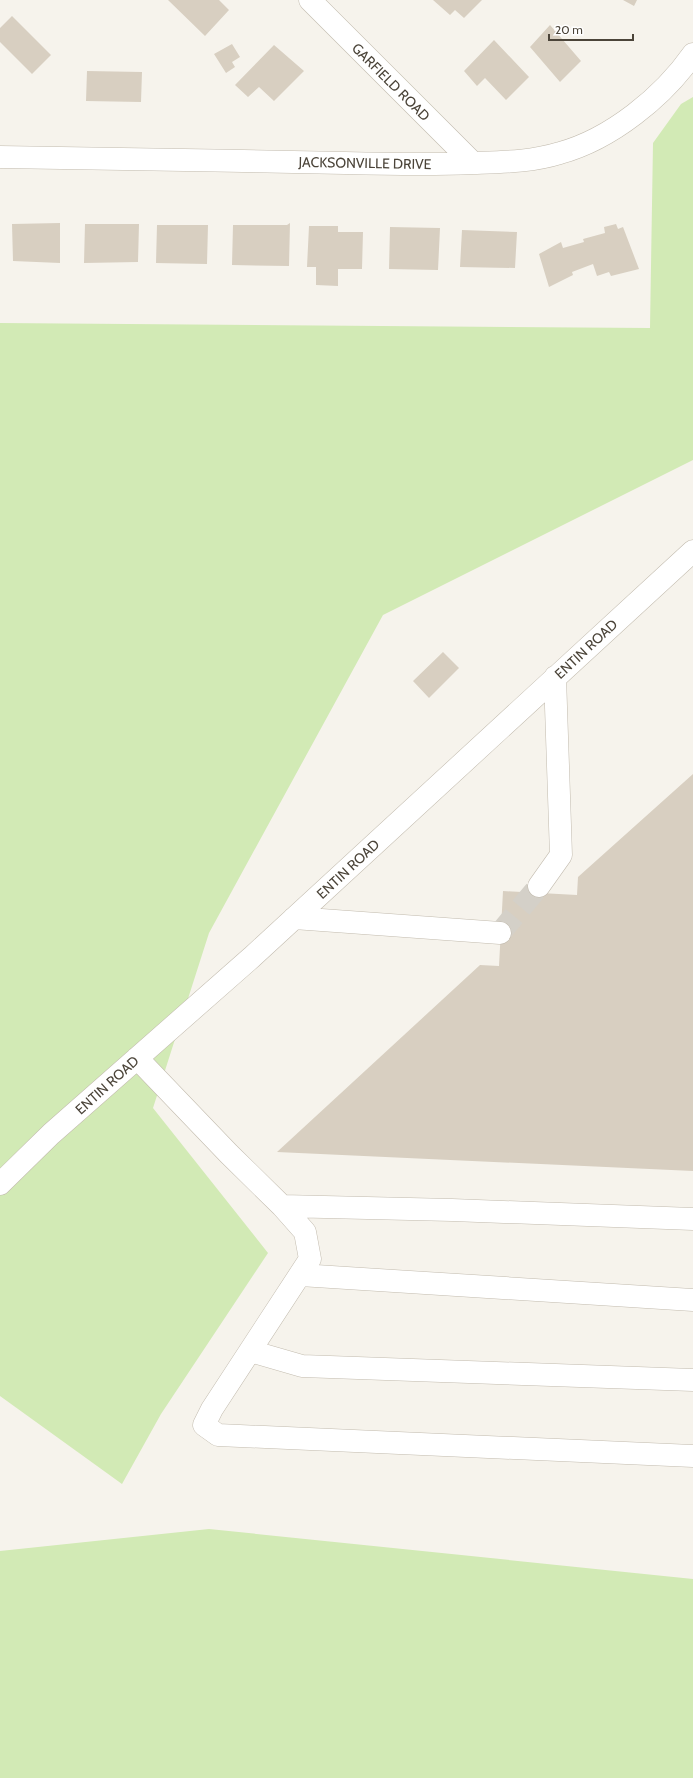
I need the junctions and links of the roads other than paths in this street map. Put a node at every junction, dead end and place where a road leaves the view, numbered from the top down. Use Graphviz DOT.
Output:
graph roads {
  1 [pos="310,0"];
  2 [pos="693,54"];
  3 [pos="2,154"];
  4 [pos="473,163"];
  5 [pos="693,551"];
  6 [pos="555,677"];
  7 [pos="539,886"];
  8 [pos="294,918"];
  9 [pos="500,933"];
  10 [pos="138,1058"];
  11 [pos="0,1184"];
  12 [pos="282,1206"];
  13 [pos="693,1219"];
  14 [pos="300,1275"];
  15 [pos="693,1300"];
  16 [pos="250,1351"];
  17 [pos="693,1380"];
  18 [pos="693,1456"];
  1 -- 4 [label="street, GARFIELD ROAD"];
  2 -- 4 [label="street, JACKSONVILLE DRIVE"];
  3 -- 4 [label="street, JACKSONVILLE DRIVE"];
  5 -- 6 [label="street, ENTIN ROAD"];
  6 -- 7 [label="street"];
  6 -- 8 [label="street, ENTIN ROAD"];
  8 -- 9 [label="street"];
  8 -- 10 [label="street, ENTIN ROAD"];
  10 -- 11 [label="street, ENTIN ROAD"];
  10 -- 12 [label="street"];
  12 -- 13 [label="street"];
  12 -- 14 [label="street"];
  14 -- 15 [label="street"];
  14 -- 16 [label="street"];
  16 -- 17 [label="street"];
  16 -- 18 [label="street"];
}
